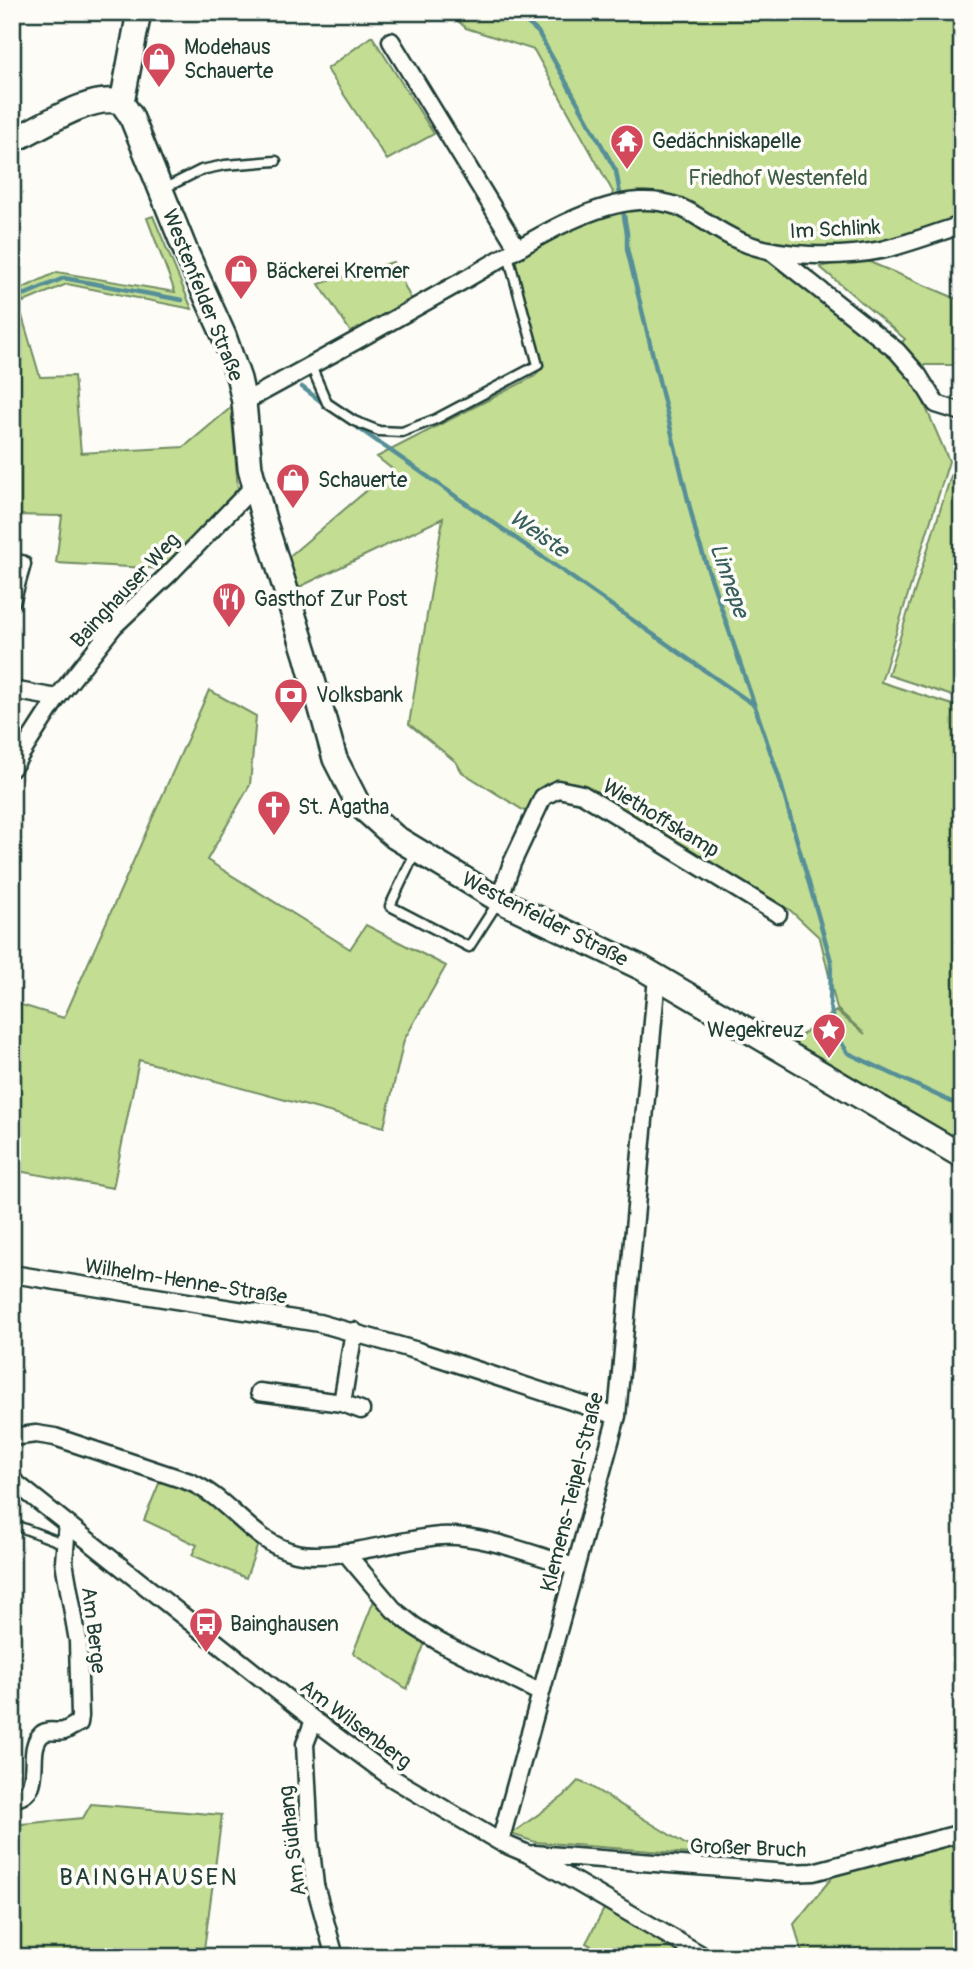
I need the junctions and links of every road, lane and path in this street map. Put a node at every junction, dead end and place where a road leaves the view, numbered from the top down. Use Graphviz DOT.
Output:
graph roads {
  1 [pos="139,12"];
  2 [pos="391,41"];
  3 [pos="113,101"];
  4 [pos="12,141"];
  5 [pos="276,161"];
  6 [pos="161,190"];
  7 [pos="962,225"];
  8 [pos="772,251"];
  9 [pos="513,252"];
  10 [pos="311,366"];
  11 [pos="244,402"];
  12 [pos="962,412"];
  13 [pos="255,485"];
  14 [pos="22,564"];
  15 [pos="12,599"];
  16 [pos="12,690"];
  17 [pos="57,698"];
  18 [pos="12,768"];
  19 [pos="416,850"];
  20 [pos="499,900"];
  21 [pos="778,914"];
  22 [pos="657,976"];
  23 [pos="962,1156"];
  24 [pos="12,1274"];
  25 [pos="354,1331"];
  26 [pos="258,1392"];
  27 [pos="342,1403"];
  28 [pos="361,1410"];
  29 [pos="617,1416"];
  30 [pos="12,1437"];
  31 [pos="12,1480"];
  32 [pos="12,1524"];
  33 [pos="67,1525"];
  34 [pos="65,1544"];
  35 [pos="345,1552"];
  36 [pos="575,1567"];
  37 [pos="541,1693"];
  38 [pos="314,1720"];
  39 [pos="12,1798"];
  40 [pos="962,1833"];
  41 [pos="500,1842"];
  42 [pos="528,1854"];
  43 [pos="335,1957"];
  44 [pos="705,1957"];
  1 -- 3 [label="main road"];
  2 -- 9 [label="street"];
  3 -- 4 [label="main road"];
  3 -- 6 [label="main road, Westenfelder Straße"];
  5 -- 6 [label="lane"];
  6 -- 11 [label="main road, Westenfelder Straße"];
  7 -- 8 [label="street, Im Schlink"];
  8 -- 9 [label="street, Im Schlink"];
  8 -- 12 [label="street"];
  9 -- 10 [label="street, Im Schlink"];
  9 -- 10 [label="lane"];
  10 -- 11 [label="street, Im Schlink"];
  11 -- 13 [label="main road, Westenfelder Straße"];
  13 -- 17 [label="street, Bainghauser Weg"];
  13 -- 19 [label="main road, Westenfelder Straße"];
  14 -- 15 [label="street"];
  16 -- 17 [label="street"];
  17 -- 18 [label="street, Bainghauser Weg"];
  19 -- 20 [label="main road, Westenfelder Straße"];
  19 -- 20 [label="lane"];
  20 -- 21 [label="street, Wiethoffskamp"];
  20 -- 22 [label="main road, Westenfelder Straße"];
  22 -- 23 [label="main road, Westenfelder Straße"];
  22 -- 29 [label="street, Klemens-Teipel-Straße"];
  24 -- 25 [label="street, Wilhelm-Henne-Straße"];
  25 -- 27 [label="street"];
  25 -- 29 [label="street, Wilhelm-Henne-Straße"];
  26 -- 27 [label="street"];
  27 -- 28 [label="street"];
  29 -- 36 [label="street, Klemens-Teipel-Straße"];
  30 -- 35 [label="street"];
  31 -- 33 [label="street, Am Wilsenberg"];
  32 -- 34 [label="lane"];
  33 -- 34 [label="street, Am Berge"];
  33 -- 38 [label="street, Am Wilsenberg"];
  34 -- 39 [label="street, Am Berge"];
  35 -- 36 [label="street"];
  35 -- 37 [label="street"];
  36 -- 37 [label="street, Klemens-Teipel-Straße"];
  37 -- 41 [label="street, Klemens-Teipel-Straße"];
  38 -- 41 [label="street, Am Wilsenberg"];
  38 -- 43 [label="street, Am Südhang"];
  40 -- 42 [label="street, Großer Bruch"];
  41 -- 42 [label="street, Am Wilsenberg"];
  42 -- 44 [label="street, Am Wilsenberg"];
}
